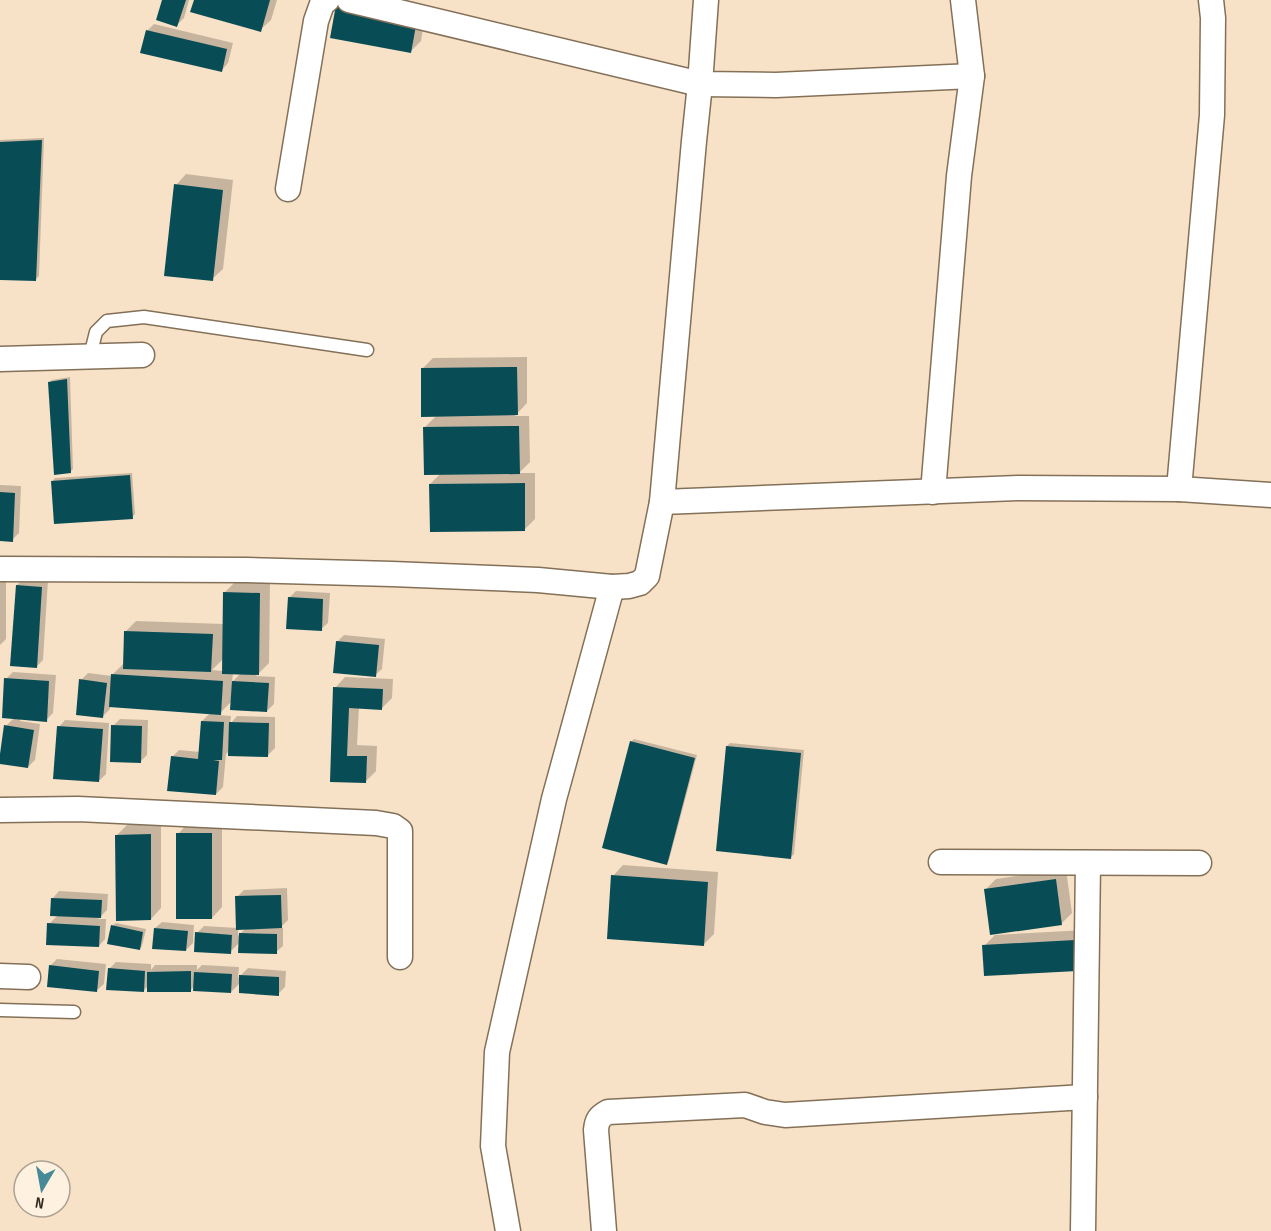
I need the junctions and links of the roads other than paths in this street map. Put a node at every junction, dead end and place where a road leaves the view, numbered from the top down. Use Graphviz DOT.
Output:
graph roads {
  1 [pos="327,0"];
  2 [pos="349,0"];
  3 [pos="706,0"];
  4 [pos="963,0"];
  5 [pos="1211,0"];
  6 [pos="972,76"];
  7 [pos="700,84"];
  8 [pos="288,189"];
  9 [pos="366,350"];
  10 [pos="142,355"];
  11 [pos="90,356"];
  12 [pos="0,359"];
  13 [pos="1179,489"];
  14 [pos="933,492"];
  15 [pos="1271,495"];
  16 [pos="662,502"];
  17 [pos="0,569"];
  18 [pos="612,587"];
  19 [pos="0,810"];
  20 [pos="941,862"];
  21 [pos="1088,863"];
  22 [pos="1199,863"];
  23 [pos="400,957"];
  24 [pos="0,976"];
  25 [pos="28,977"];
  26 [pos="0,1010"];
  27 [pos="74,1012"];
  28 [pos="1085,1097"];
  29 [pos="508,1231"];
  30 [pos="604,1231"];
  31 [pos="1083,1231"];
  1 -- 8 [label="street"];
  2 -- 7 [label="street"];
  3 -- 7 [label="street"];
  4 -- 6 [label="street"];
  5 -- 13 [label="street"];
  6 -- 7 [label="street"];
  6 -- 14 [label="street"];
  7 -- 16 [label="street"];
  9 -- 11 [label="lane"];
  10 -- 11 [label="street"];
  11 -- 12 [label="street"];
  13 -- 14 [label="street"];
  13 -- 15 [label="street"];
  14 -- 16 [label="street"];
  16 -- 18 [label="street"];
  17 -- 18 [label="street"];
  18 -- 29 [label="street"];
  19 -- 23 [label="street"];
  20 -- 21 [label="street"];
  21 -- 22 [label="street"];
  21 -- 28 [label="street"];
  24 -- 25 [label="street"];
  26 -- 27 [label="lane"];
  28 -- 30 [label="street"];
  28 -- 31 [label="street"];
}
